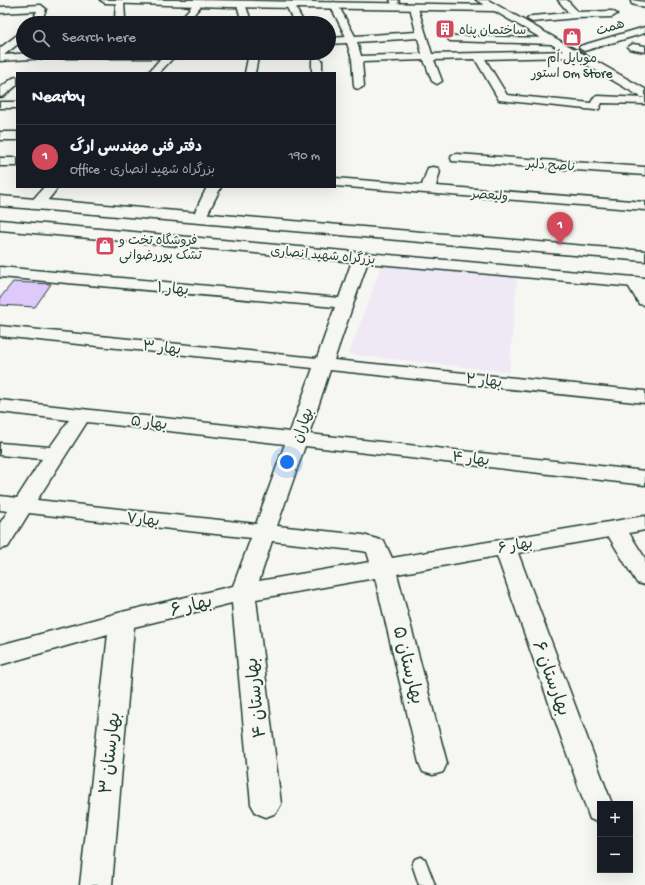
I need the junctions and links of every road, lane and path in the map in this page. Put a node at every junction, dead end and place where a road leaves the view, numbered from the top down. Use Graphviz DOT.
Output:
graph roads {
  1 [pos="105,0"];
  2 [pos="562,0"];
  3 [pos="120,1"];
  4 [pos="395,1"];
  5 [pos="200,2"];
  6 [pos="241,2"];
  7 [pos="332,2"];
  8 [pos="635,2"];
  9 [pos="490,3"];
  10 [pos="290,5"];
  11 [pos="453,5"];
  12 [pos="645,5"];
  13 [pos="414,7"];
  14 [pos="0,10"];
  15 [pos="612,14"];
  16 [pos="40,15"];
  17 [pos="576,15"];
  18 [pos="120,16"];
  19 [pos="188,16"];
  20 [pos="245,16"];
  21 [pos="295,16"];
  22 [pos="532,19"];
  23 [pos="645,30"];
  24 [pos="421,35"];
  25 [pos="623,36"];
  26 [pos="352,38"];
  27 [pos="453,39"];
  28 [pos="645,39"];
  29 [pos="16,40"];
  30 [pos="336,40"];
  31 [pos="552,41"];
  32 [pos="633,47"];
  33 [pos="584,48"];
  34 [pos="645,49"];
  35 [pos="0,53"];
  36 [pos="573,54"];
  37 [pos="478,56"];
  38 [pos="16,57"];
  39 [pos="428,57"];
  40 [pos="0,58"];
  41 [pos="357,59"];
  42 [pos="163,60"];
  43 [pos="253,60"];
  44 [pos="317,60"];
  45 [pos="154,72"];
  46 [pos="250,72"];
  47 [pos="317,72"];
  48 [pos="437,80"];
  49 [pos="16,81"];
  50 [pos="645,82"];
  51 [pos="359,86"];
  52 [pos="0,94"];
  53 [pos="645,94"];
  54 [pos="645,101"];
  55 [pos="0,105"];
  56 [pos="16,105"];
  57 [pos="0,136"];
  58 [pos="16,136"];
  59 [pos="457,158"];
  60 [pos="0,162"];
  61 [pos="16,162"];
  62 [pos="433,171"];
  63 [pos="645,171"];
  64 [pos="336,182"];
  65 [pos="50,188"];
  66 [pos="214,188"];
  67 [pos="428,189"];
  68 [pos="0,200"];
  69 [pos="36,204"];
  70 [pos="645,206"];
  71 [pos="199,218"];
  72 [pos="0,225"];
  73 [pos="412,236"];
  74 [pos="645,256"];
  75 [pos="361,258"];
  76 [pos="0,272"];
  77 [pos="558,275"];
  78 [pos="640,283"];
  79 [pos="645,300"];
  80 [pos="345,304"];
  81 [pos="0,331"];
  82 [pos="324,363"];
  83 [pos="645,397"];
  84 [pos="0,406"];
  85 [pos="82,415"];
  86 [pos="297,439"];
  87 [pos="0,449"];
  88 [pos="55,454"];
  89 [pos="645,478"];
  90 [pos="0,503"];
  91 [pos="22,506"];
  92 [pos="645,523"];
  93 [pos="615,528"];
  94 [pos="264,532"];
  95 [pos="0,541"];
  96 [pos="505,547"];
  97 [pos="384,568"];
  98 [pos="645,577"];
  99 [pos="243,592"];
  100 [pos="122,622"];
  101 [pos="0,655"];
  102 [pos="433,763"];
  103 [pos="597,802"];
  104 [pos="266,804"];
  105 [pos="420,864"];
  106 [pos="96,885"];
  107 [pos="427,885"];
  1 -- 3 [label="main road"];
  2 -- 17 [label="street"];
  3 -- 5 [label="main road"];
  3 -- 18 [label="street"];
  4 -- 7 [label="main road"];
  4 -- 11 [label="main road"];
  5 -- 6 [label="main road"];
  5 -- 19 [label="street"];
  6 -- 7 [label="main road"];
  6 -- 10 [label="main road"];
  6 -- 20 [label="street"];
  7 -- 10 [label="main road"];
  7 -- 13 [label="main road"];
  7 -- 26 [label="street"];
  8 -- 12 [label="street"];
  9 -- 11 [label="main road"];
  9 -- 22 [label="main road"];
  9 -- 31 [label="main road"];
  10 -- 21 [label="street"];
  11 -- 13 [label="main road"];
  13 -- 24 [label="street"];
  14 -- 16 [label="street"];
  15 -- 17 [label="street"];
  17 -- 22 [label="street"];
  22 -- 33 [label="main road"];
  23 -- 25 [label="street, همت"];
  24 -- 26 [label="street"];
  24 -- 39 [label="street"];
  25 -- 28 [label="street"];
  25 -- 33 [label="street, همت"];
  26 -- 30 [label="street"];
  26 -- 41 [label="street"];
  27 -- 31 [label="street"];
  29 -- 35 [label="street"];
  31 -- 36 [label="main road"];
  32 -- 34 [label="street"];
  33 -- 36 [label="main road"];
  33 -- 50 [label="main road"];
  36 -- 37 [label="street"];
  36 -- 53 [label="main road"];
  37 -- 39 [label="street"];
  37 -- 54 [label="street"];
  38 -- 40 [label="street"];
  39 -- 41 [label="street"];
  39 -- 48 [label="street"];
  41 -- 51 [label="street"];
  42 -- 45 [label="street"];
  43 -- 46 [label="street"];
  44 -- 47 [label="street"];
  49 -- 52 [label="street"];
  55 -- 56 [label="street"];
  57 -- 58 [label="street"];
  59 -- 63 [label="street, ناصح دلبر"];
  60 -- 61 [label="street"];
  62 -- 67 [label="street"];
  64 -- 67 [label="street, ولیعصر"];
  65 -- 69 [label="street"];
  66 -- 71 [label="street"];
  67 -- 70 [label="street, ولیعصر"];
  68 -- 69 [label="main road, بزرگراه شهید انصاری"];
  69 -- 71 [label="main road, بزرگراه شهید انصاری"];
  71 -- 73 [label="main road, بزرگراه شهید انصاری"];
  72 -- 75 [label="main road, بزرگراه شهید انصاری"];
  73 -- 74 [label="main road, بزرگراه شهید انصاری"];
  73 -- 77 [label="main road"];
  75 -- 77 [label="main road, بزرگراه شهید انصاری"];
  75 -- 80 [label="street, بهاران"];
  76 -- 80 [label="street, بهار ۱"];
  77 -- 78 [label="main road, بزرگراه شهید انصاری"];
  78 -- 79 [label="main road"];
  80 -- 82 [label="street, بهاران"];
  81 -- 82 [label="street, بهار ۳"];
  82 -- 83 [label="street, بهار ۲"];
  82 -- 86 [label="street, بهاران"];
  84 -- 85 [label="street, بهار ۵"];
  85 -- 86 [label="street, بهار ۵"];
  85 -- 88 [label="street"];
  86 -- 89 [label="street, بهار ۴"];
  86 -- 94 [label="street, بهاران"];
  87 -- 88 [label="street"];
  88 -- 91 [label="street"];
  90 -- 91 [label="street, بهار۷"];
  91 -- 94 [label="street, بهار۷"];
  91 -- 95 [label="street"];
  92 -- 93 [label="street, بهار ۶"];
  93 -- 96 [label="street, بهار ۶"];
  93 -- 98 [label="street"];
  94 -- 97 [label="street"];
  94 -- 99 [label="street, بهاران"];
  96 -- 97 [label="street, بهار ۶"];
  96 -- 103 [label="street, بهارستان ۶"];
  97 -- 99 [label="street, بهار ۶"];
  97 -- 102 [label="street, بهارستان ۵"];
  99 -- 100 [label="street, بهار ۶"];
  99 -- 104 [label="street, بهارستان ۴"];
  100 -- 101 [label="street, بهار ۶"];
  100 -- 106 [label="street, بهارستان ۳"];
  105 -- 107 [label="lane"];
}
